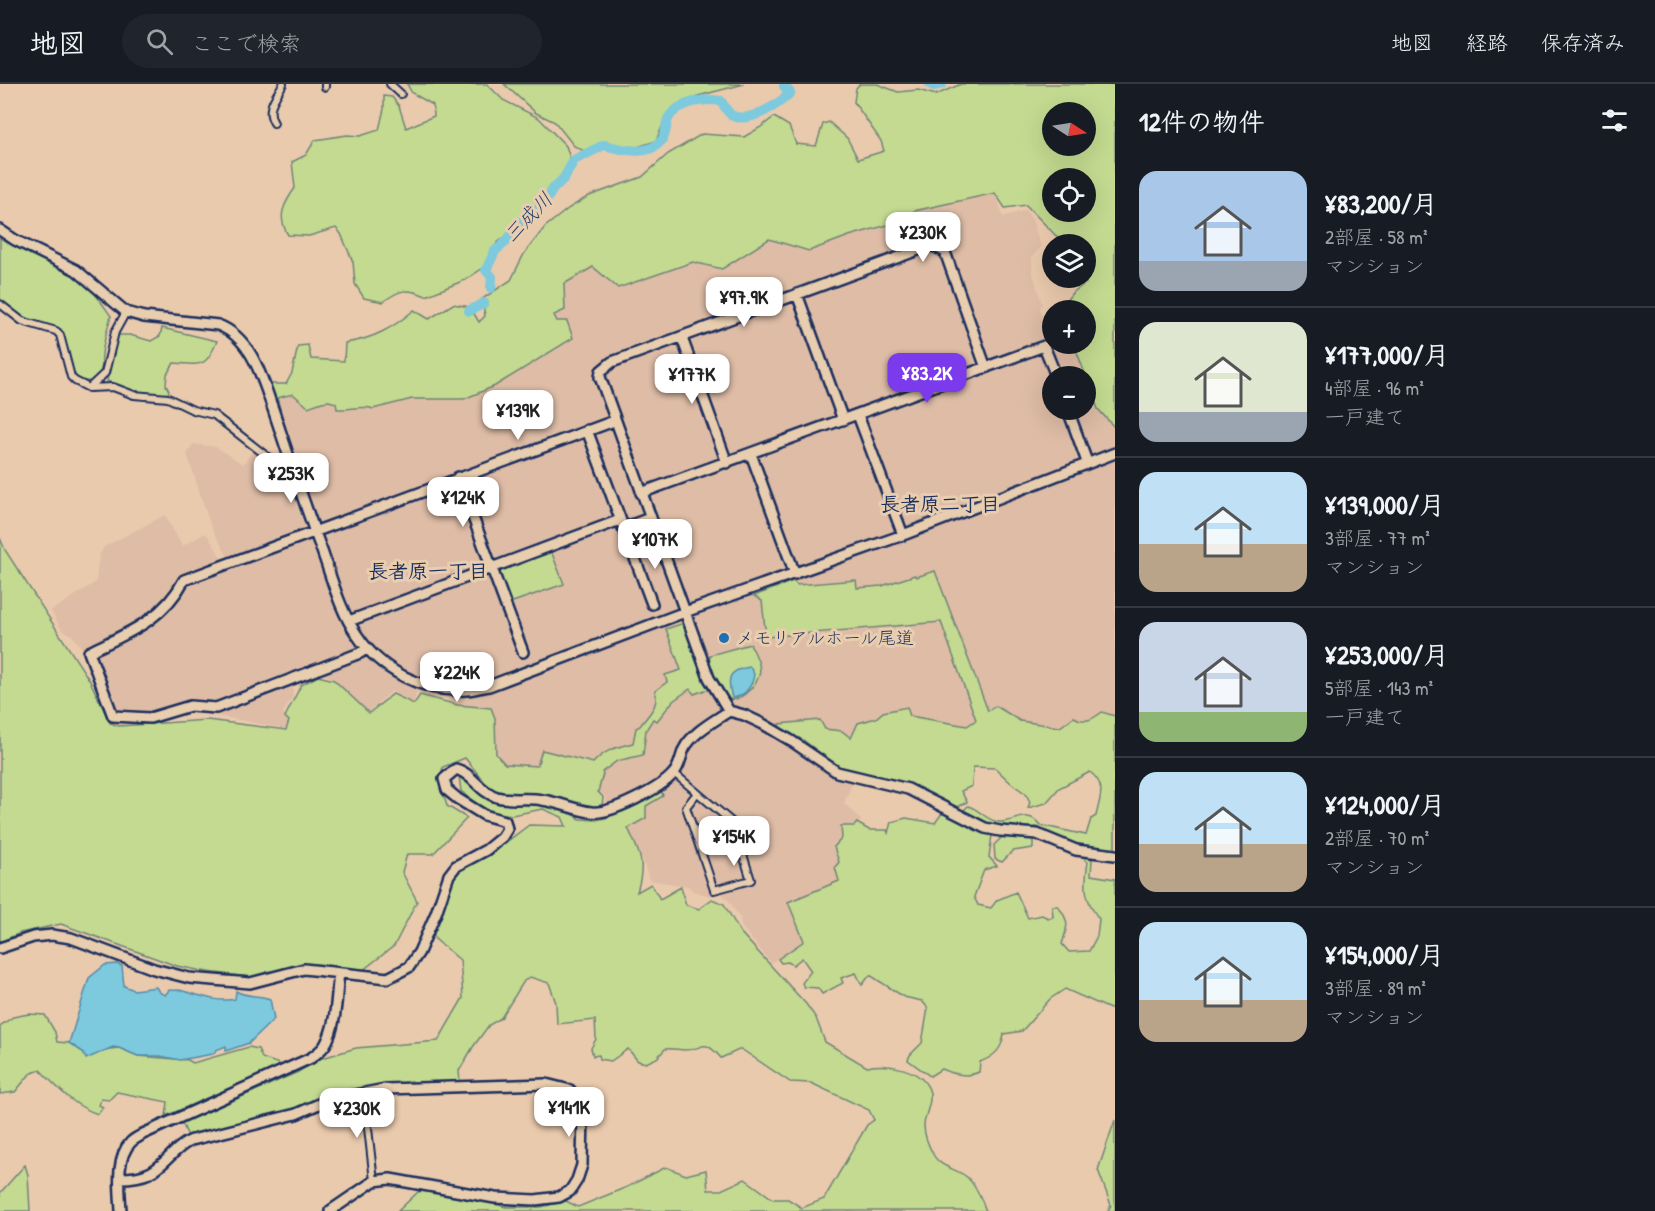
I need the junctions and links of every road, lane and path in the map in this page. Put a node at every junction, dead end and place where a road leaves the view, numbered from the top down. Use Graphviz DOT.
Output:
graph roads {
  1 [pos="283,84"];
  2 [pos="390,84"];
  3 [pos="401,94"];
  4 [pos="274,123"];
  5 [pos="0,230"];
  6 [pos="797,294"];
  7 [pos="0,304"];
  8 [pos="126,312"];
  9 [pos="682,338"];
  10 [pos="1052,366"];
  11 [pos="986,368"];
  12 [pos="89,388"];
  13 [pos="858,415"];
  14 [pos="843,420"];
  15 [pos="1072,420"];
  16 [pos="614,421"];
  17 [pos="587,430"];
  18 [pos="1115,453"];
  19 [pos="751,454"];
  20 [pos="1087,462"];
  21 [pos="727,463"];
  22 [pos="293,467"];
  23 [pos="459,477"];
  24 [pos="641,493"];
  25 [pos="650,518"];
  26 [pos="621,524"];
  27 [pos="315,533"];
  28 [pos="903,535"];
  29 [pos="493,568"];
  30 [pos="795,574"];
  31 [pos="652,604"];
  32 [pos="685,612"];
  33 [pos="349,621"];
  34 [pos="367,648"];
  35 [pos="524,652"];
  36 [pos="729,711"];
  37 [pos="674,774"];
  38 [pos="697,793"];
  39 [pos="1115,855"];
  40 [pos="0,948"];
  41 [pos="339,973"];
  42 [pos="364,1093"];
  43 [pos="120,1178"];
  44 [pos="374,1181"];
  45 [pos="121,1211"];
  46 [pos="330,1211"];
  1 -- 4 [label="street"];
  2 -- 3 [label="street"];
  5 -- 8 [label="street"];
  6 -- 9 [label="street"];
  6 -- 11 [label="street"];
  6 -- 14 [label="street"];
  7 -- 12 [label="street"];
  8 -- 12 [label="street"];
  8 -- 22 [label="street"];
  9 -- 16 [label="street"];
  9 -- 21 [label="street"];
  10 -- 11 [label="street"];
  11 -- 13 [label="street"];
  12 -- 22 [label="street"];
  13 -- 14 [label="street"];
  13 -- 28 [label="street"];
  14 -- 19 [label="street"];
  15 -- 20 [label="street"];
  16 -- 17 [label="street"];
  16 -- 24 [label="street"];
  17 -- 23 [label="street"];
  17 -- 26 [label="street"];
  18 -- 20 [label="street"];
  19 -- 21 [label="street"];
  19 -- 30 [label="street"];
  20 -- 28 [label="street"];
  21 -- 24 [label="street"];
  22 -- 27 [label="street"];
  23 -- 27 [label="street"];
  23 -- 29 [label="street"];
  24 -- 25 [label="street"];
  25 -- 26 [label="street"];
  25 -- 32 [label="street"];
  26 -- 29 [label="street"];
  26 -- 31 [label="street"];
  27 -- 33 [label="street"];
  27 -- 34 [label="street"];
  28 -- 30 [label="street"];
  29 -- 33 [label="street"];
  29 -- 35 [label="street"];
  30 -- 32 [label="street"];
  32 -- 34 [label="street"];
  32 -- 36 [label="street"];
  33 -- 34 [label="street"];
  36 -- 37 [label="street"];
  36 -- 39 [label="street"];
  37 -- 38 [label="street"];
  37 -- 41 [label="street"];
  38 -- 38 [label="street"];
  40 -- 41 [label="street"];
  41 -- 43 [label="street"];
  42 -- 43 [label="street"];
  42 -- 44 [label="street"];
  42 -- 44 [label="street"];
  43 -- 45 [label="street"];
  44 -- 46 [label="street"];
}
